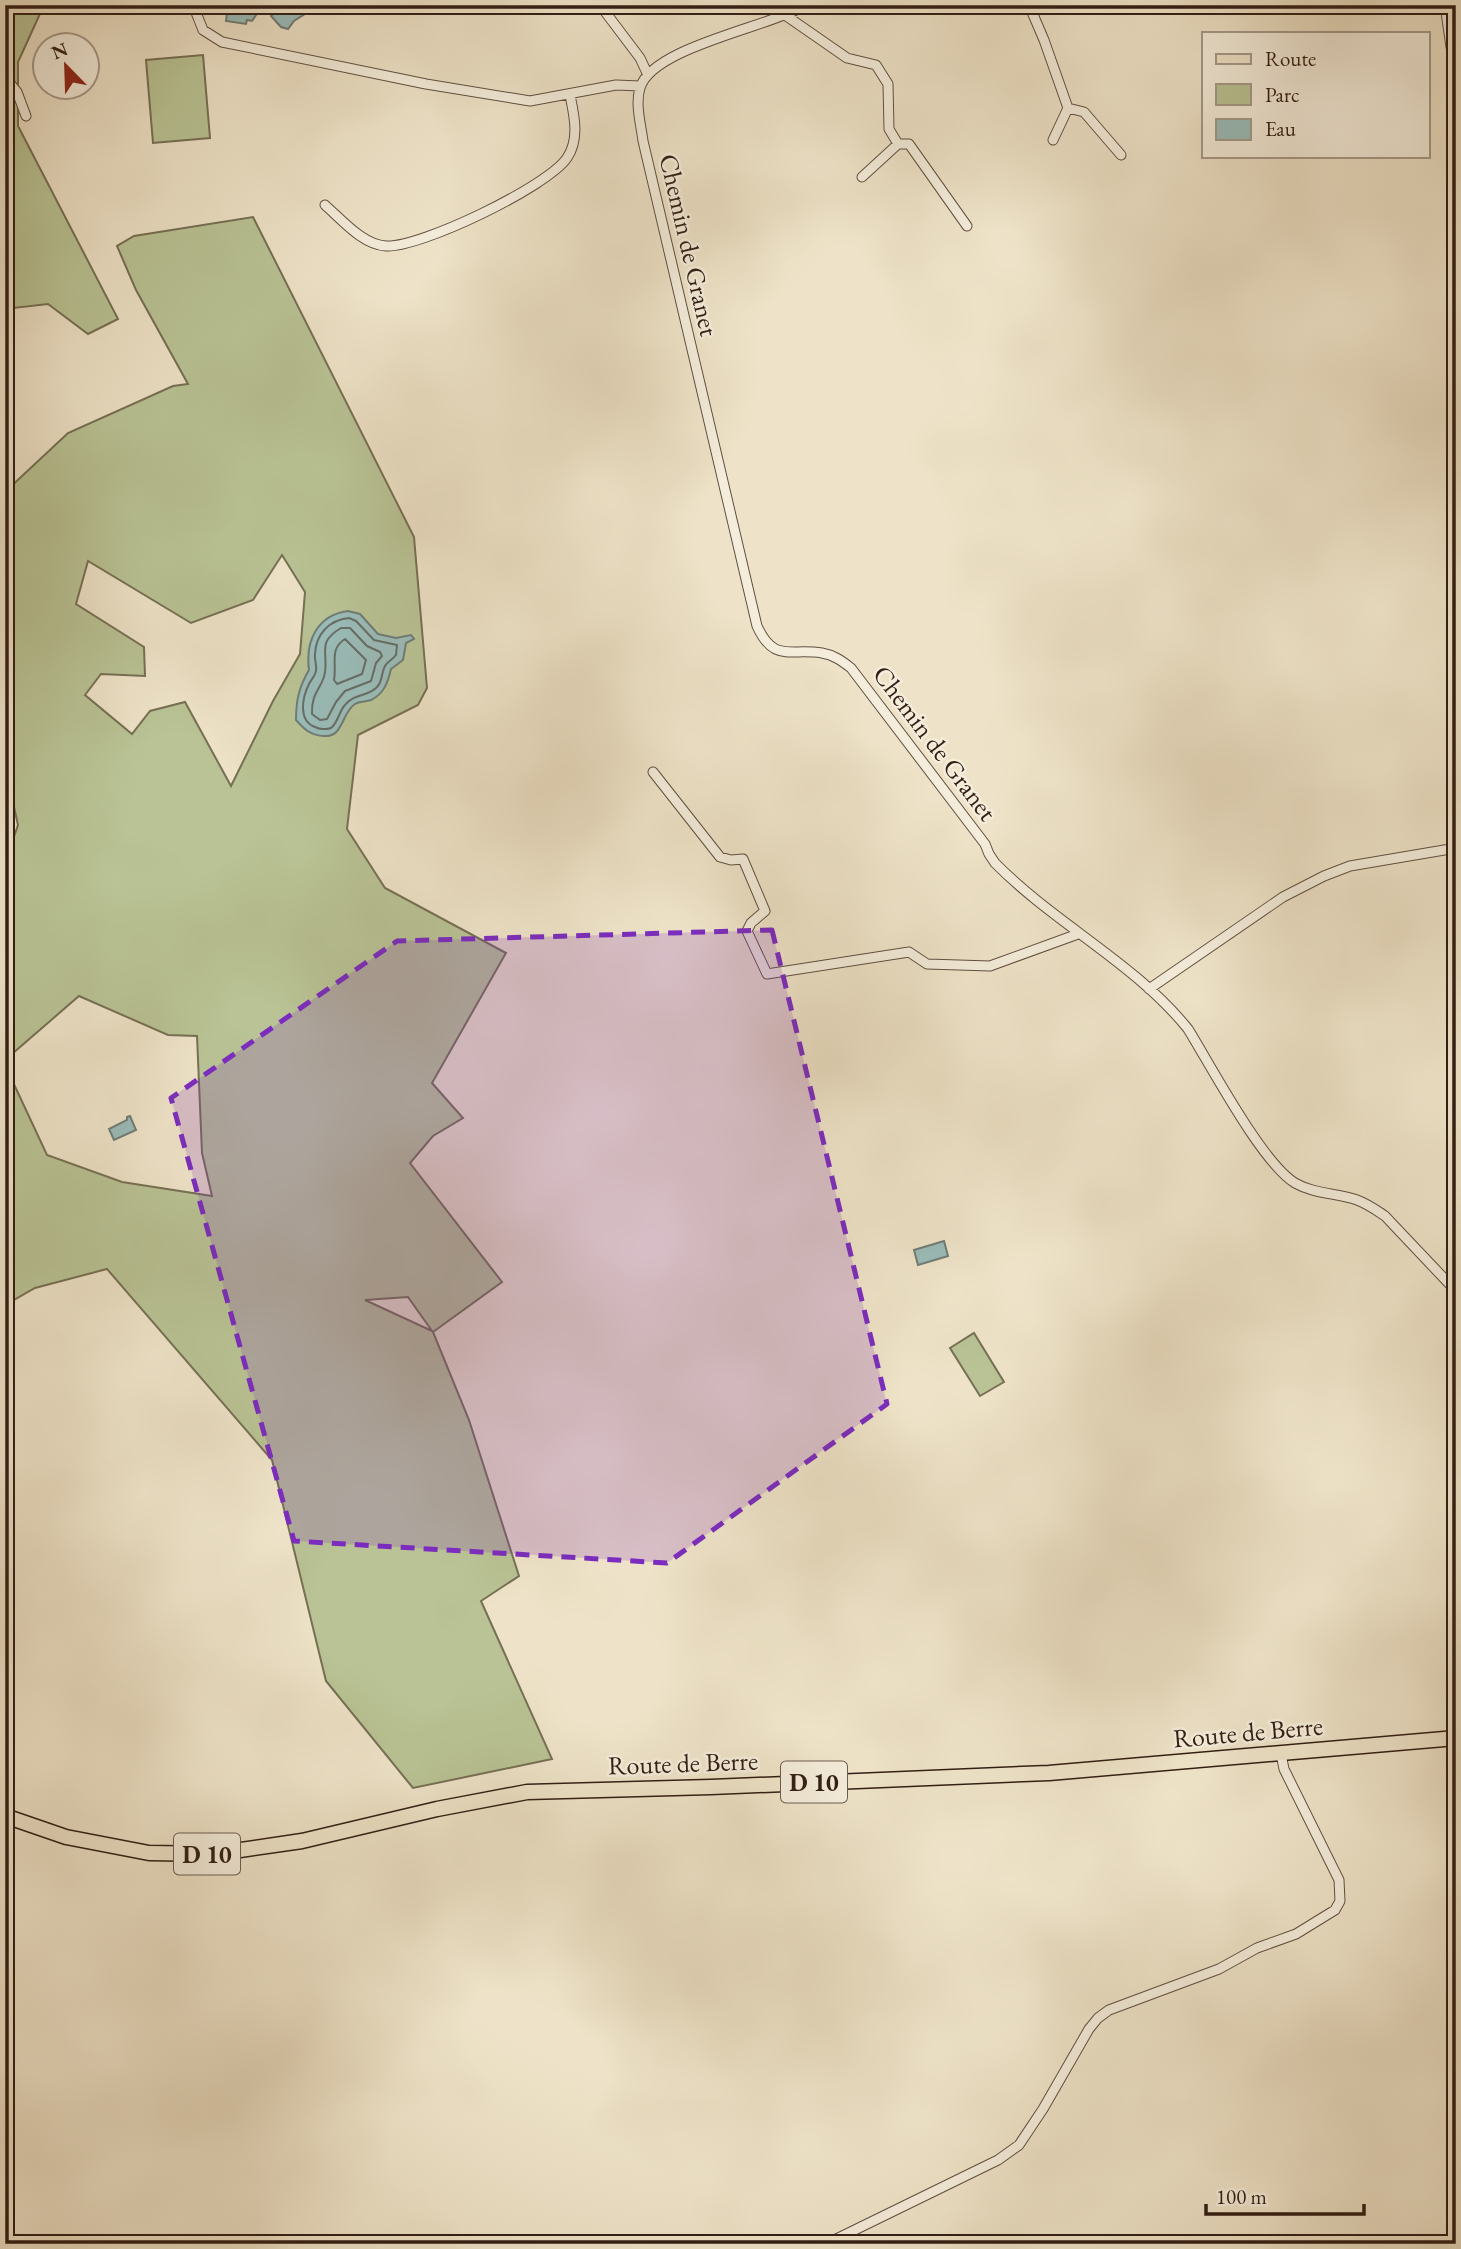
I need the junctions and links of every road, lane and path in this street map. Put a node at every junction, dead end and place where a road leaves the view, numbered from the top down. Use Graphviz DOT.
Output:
graph roads {
  1 [pos="193,5"];
  2 [pos="600,5"];
  3 [pos="806,5"];
  4 [pos="1029,5"];
  5 [pos="1445,5"];
  6 [pos="785,15"];
  7 [pos="1456,57"];
  8 [pos="648,75"];
  9 [pos="5,77"];
  10 [pos="640,86"];
  11 [pos="570,95"];
  12 [pos="1068,108"];
  13 [pos="26,116"];
  14 [pos="1053,140"];
  15 [pos="898,144"];
  16 [pos="1121,155"];
  17 [pos="862,177"];
  18 [pos="325,205"];
  19 [pos="967,226"];
  20 [pos="653,772"];
  21 [pos="1456,848"];
  22 [pos="1078,934"];
  23 [pos="1149,989"];
  24 [pos="1456,1291"];
  25 [pos="1456,1738"];
  26 [pos="1281,1754"];
  27 [pos="5,1816"];
  28 [pos="826,2244"];
  1 -- 11 [label="street"];
  2 -- 8 [label="street"];
  3 -- 6 [label="street"];
  4 -- 12 [label="street"];
  5 -- 7 [label="street"];
  6 -- 8 [label="street"];
  6 -- 15 [label="street"];
  8 -- 10 [label="street"];
  9 -- 13 [label="street"];
  10 -- 11 [label="street"];
  10 -- 22 [label="street, Chemin de Granet"];
  11 -- 18 [label="street"];
  12 -- 14 [label="street"];
  12 -- 16 [label="street"];
  15 -- 17 [label="street"];
  15 -- 19 [label="street"];
  20 -- 22 [label="street"];
  21 -- 23 [label="street"];
  22 -- 23 [label="street, Chemin de Granet"];
  23 -- 24 [label="street, Chemin de Granet"];
  25 -- 26 [label="main road, Route de Berre"];
  26 -- 27 [label="main road, Route de Berre / D 10"];
  26 -- 28 [label="street"];
}
